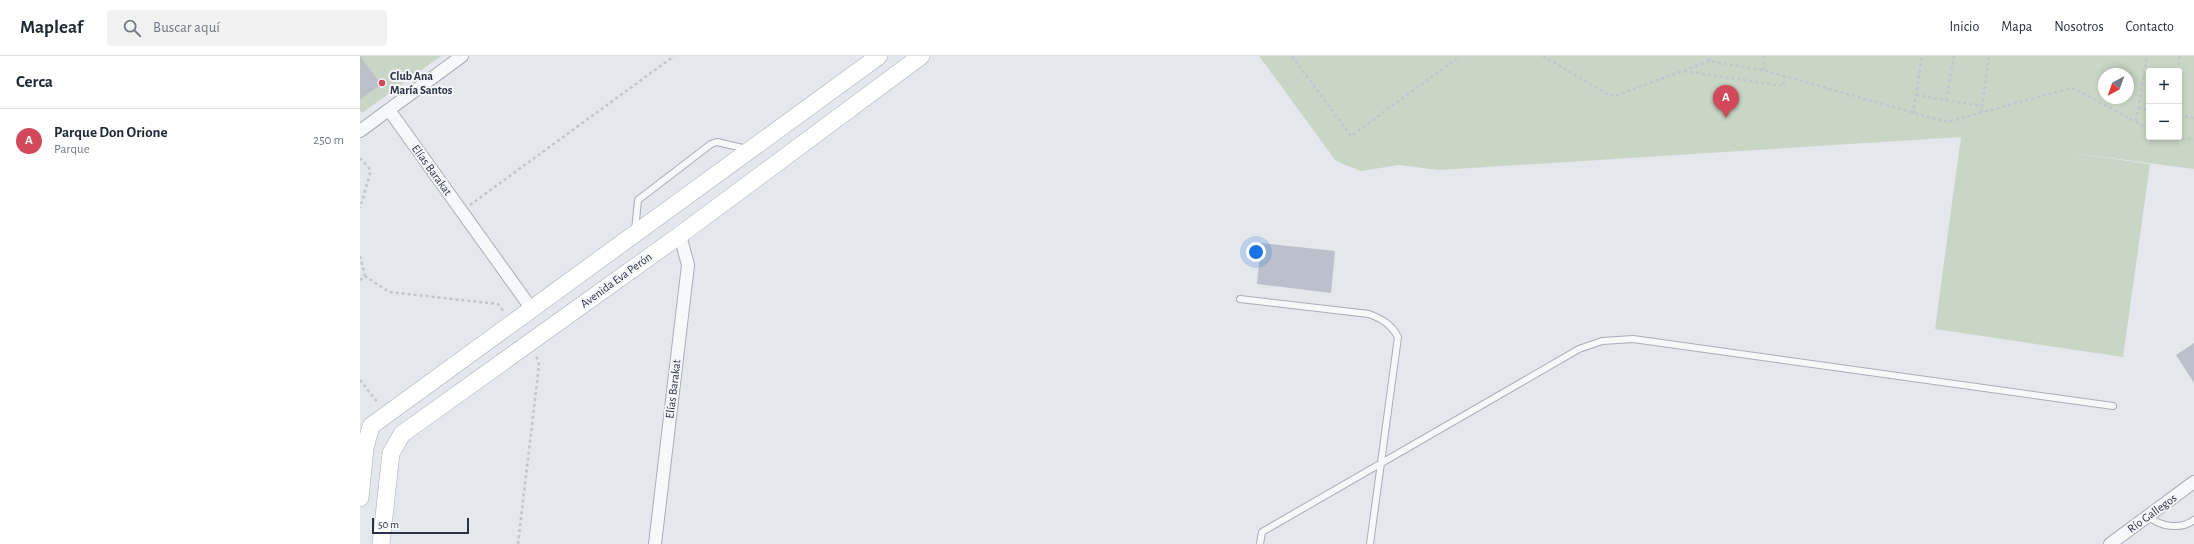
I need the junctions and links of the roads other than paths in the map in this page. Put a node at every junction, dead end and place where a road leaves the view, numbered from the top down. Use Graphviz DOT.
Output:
graph roads {
  1 [pos="462,56"];
  2 [pos="879,56"];
  3 [pos="921,56"];
  4 [pos="389,110"];
  5 [pos="806,110"];
  6 [pos="822,129"];
  7 [pos="360,131"];
  8 [pos="751,150"];
  9 [pos="634,234"];
  10 [pos="680,235"];
  11 [pos="600,260"];
  12 [pos="618,278"];
  13 [pos="1240,299"];
  14 [pos="531,308"];
  15 [pos="459,360"];
  16 [pos="473,384"];
  17 [pos="2113,406"];
  18 [pos="366,430"];
  19 [pos="1382,463"];
  20 [pos="2194,482"];
  21 [pos="360,498"];
  22 [pos="2148,516"];
  23 [pos="2194,520"];
  24 [pos="2114,543"];
  25 [pos="381,544"];
  26 [pos="655,544"];
  27 [pos="1260,544"];
  28 [pos="1370,544"];
  1 -- 4 [label="street"];
  2 -- 5 [label="main road"];
  3 -- 6 [label="main road, Avenida Eva Perón"];
  4 -- 7 [label="street"];
  4 -- 14 [label="street, Elías Barakat"];
  5 -- 6 [label="main road"];
  5 -- 8 [label="main road"];
  6 -- 10 [label="main road, Avenida Eva Perón"];
  8 -- 9 [label="main road"];
  8 -- 9 [label="lane"];
  9 -- 11 [label="main road"];
  10 -- 12 [label="main road, Avenida Eva Perón"];
  10 -- 26 [label="street, Elías Barakat"];
  11 -- 12 [label="main road"];
  11 -- 14 [label="main road"];
  12 -- 16 [label="main road, Avenida Eva Perón"];
  13 -- 19 [label="lane"];
  14 -- 15 [label="main road"];
  15 -- 16 [label="main road"];
  15 -- 18 [label="main road"];
  16 -- 25 [label="main road, Avenida Eva Perón"];
  17 -- 19 [label="lane"];
  18 -- 21 [label="main road"];
  19 -- 27 [label="lane"];
  19 -- 28 [label="lane"];
  20 -- 22 [label="street, Río Gallegos"];
  22 -- 23 [label="lane"];
  22 -- 24 [label="street, Río Gallegos"];
}
